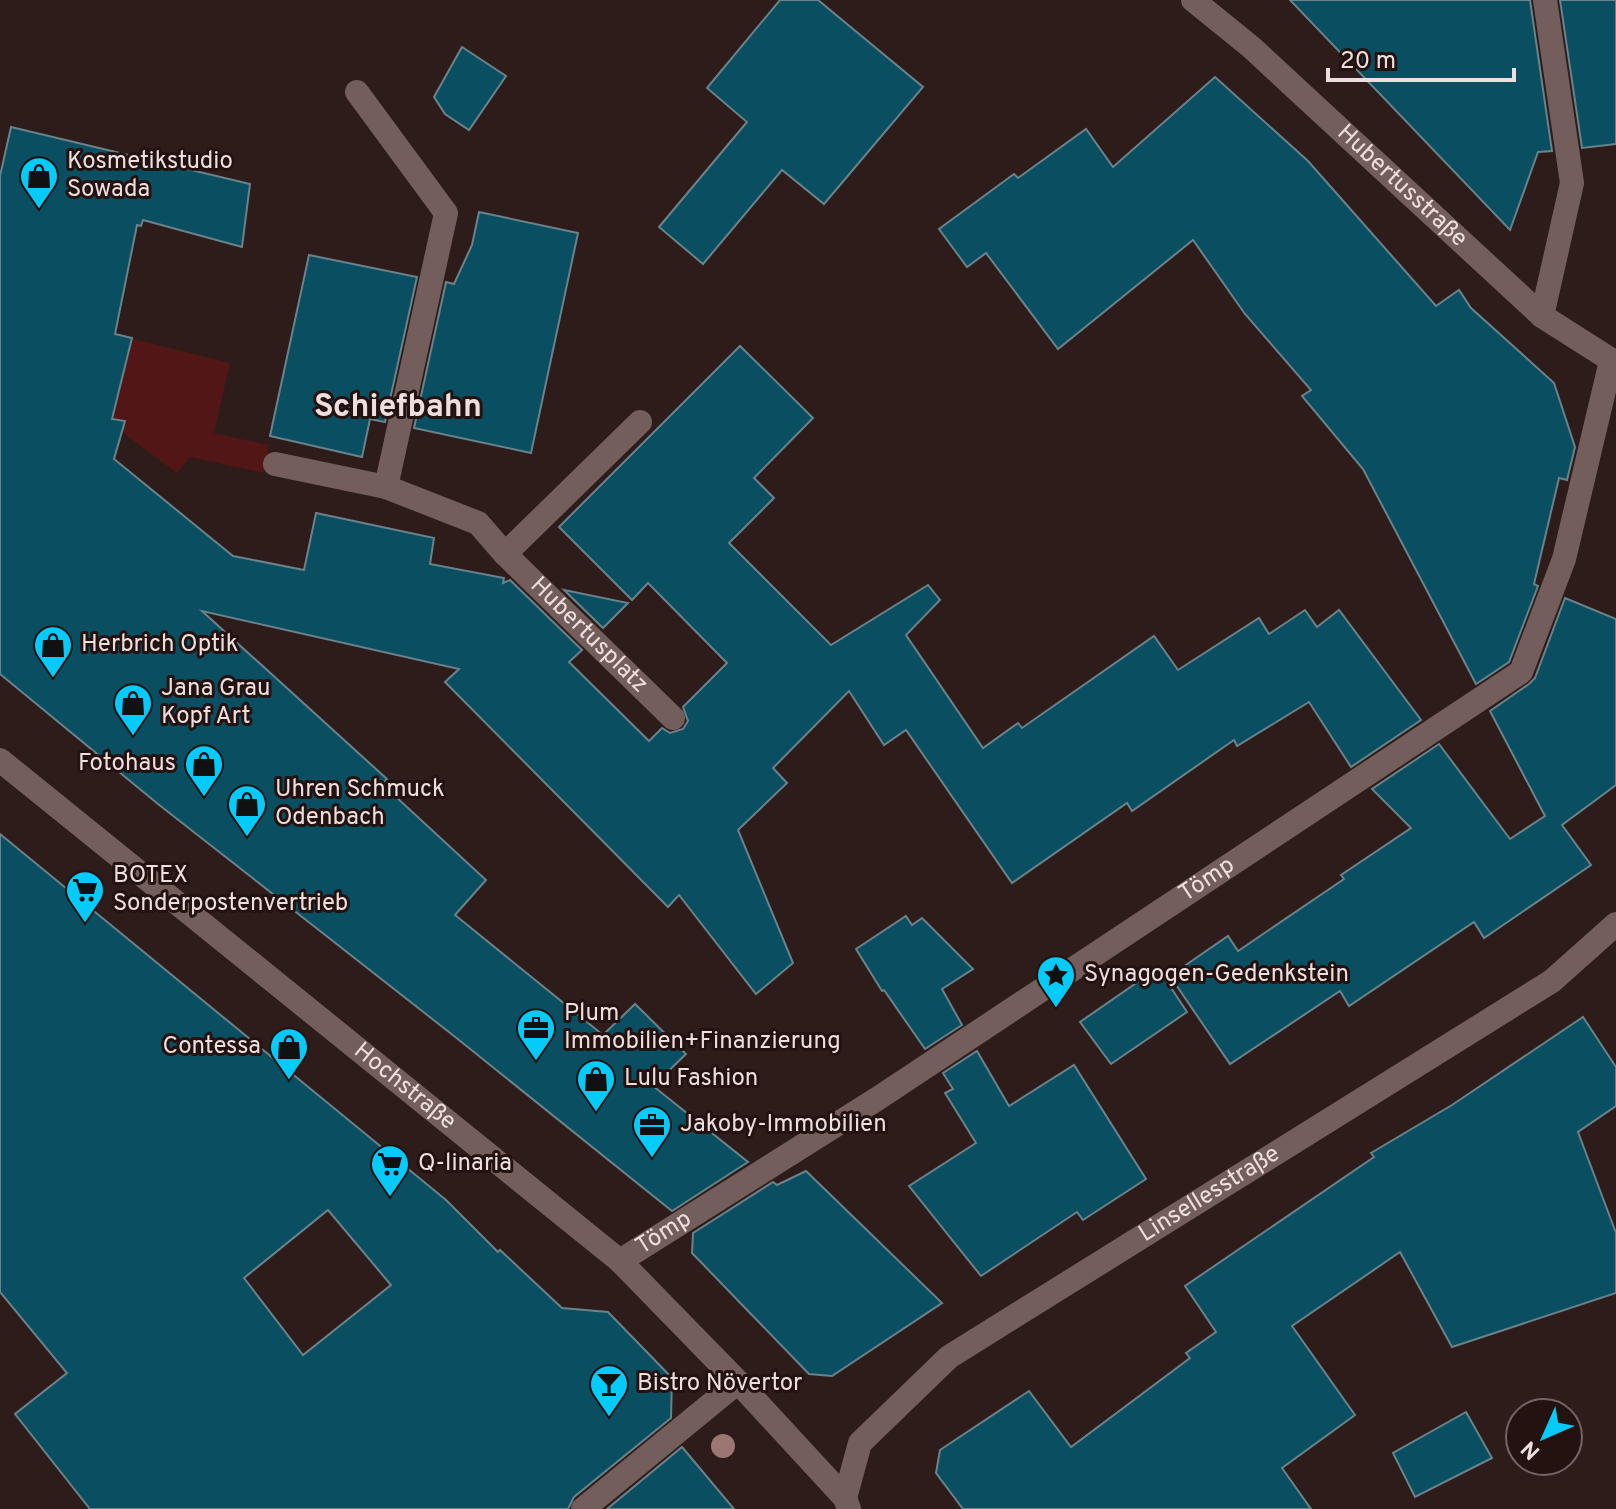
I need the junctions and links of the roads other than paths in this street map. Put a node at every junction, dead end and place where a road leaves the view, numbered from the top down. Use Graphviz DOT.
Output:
graph roads {
  1 [pos="1193,0"];
  2 [pos="1545,0"];
  3 [pos="357,92"];
  4 [pos="1542,316"];
  5 [pos="1613,362"];
  6 [pos="640,422"];
  7 [pos="275,464"];
  8 [pos="386,487"];
  9 [pos="505,554"];
  10 [pos="673,718"];
  11 [pos="0,760"];
  12 [pos="1616,924"];
  13 [pos="620,1261"];
  14 [pos="738,1382"];
  15 [pos="847,1504"];
  16 [pos="583,1509"];
  1 -- 4 [label="street, Hubertusstraße"];
  2 -- 4 [label="street"];
  3 -- 8 [label="street"];
  4 -- 5 [label="street, Hubertusstraße"];
  5 -- 13 [label="street, Tömp"];
  6 -- 9 [label="street"];
  7 -- 8 [label="street, Hubertusplatz"];
  8 -- 9 [label="street, Hubertusplatz"];
  9 -- 10 [label="street, Hubertusplatz"];
  11 -- 13 [label="street, Hochstraße"];
  12 -- 15 [label="street, Linsellesstraße"];
  13 -- 14 [label="street, Hochstraße"];
  14 -- 15 [label="street, Hochstraße"];
  14 -- 16 [label="street"];
}
